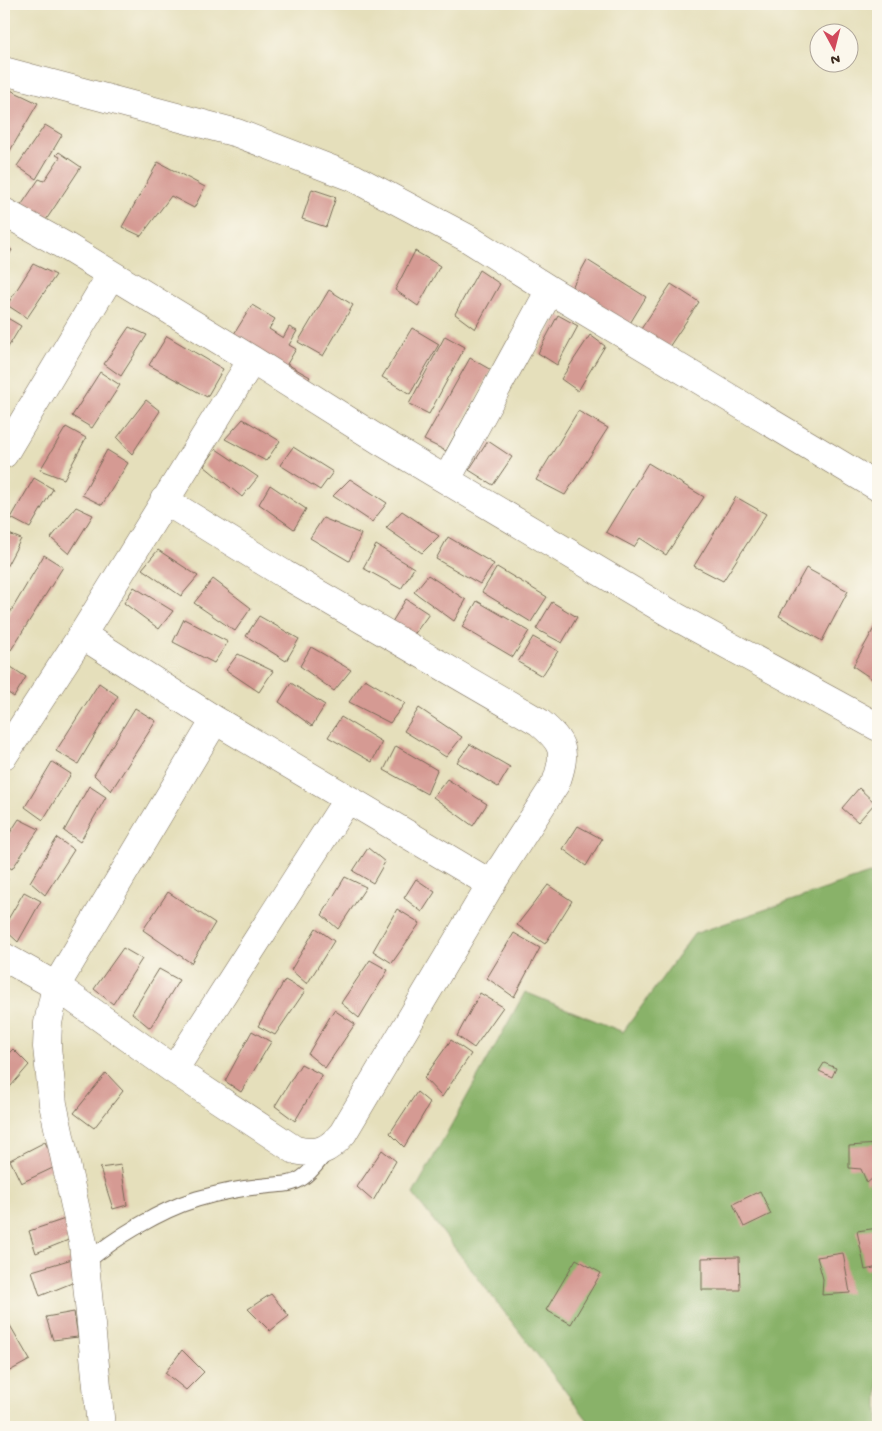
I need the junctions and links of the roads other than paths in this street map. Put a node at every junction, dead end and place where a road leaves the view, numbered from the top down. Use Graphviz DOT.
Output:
graph roads {
  1 [pos="4,71"];
  2 [pos="4,212"];
  3 [pos="111,275"];
  4 [pos="550,290"];
  5 [pos="252,360"];
  6 [pos="4,454"];
  7 [pos="447,479"];
  8 [pos="878,487"];
  9 [pos="164,500"];
  10 [pos="82,635"];
  11 [pos="215,720"];
  12 [pos="878,727"];
  13 [pos="4,755"];
  14 [pos="348,800"];
  15 [pos="492,884"];
  16 [pos="4,957"];
  17 [pos="56,986"];
  18 [pos="174,1070"];
  19 [pos="334,1144"];
  20 [pos="85,1263"];
  21 [pos="101,1427"];
  1 -- 4 [label="street"];
  2 -- 3 [label="street"];
  3 -- 5 [label="street"];
  3 -- 6 [label="street"];
  4 -- 7 [label="street"];
  4 -- 8 [label="street"];
  5 -- 7 [label="street"];
  5 -- 9 [label="street"];
  7 -- 12 [label="street"];
  9 -- 10 [label="street"];
  9 -- 15 [label="street"];
  10 -- 11 [label="street"];
  10 -- 13 [label="street"];
  11 -- 14 [label="street"];
  11 -- 17 [label="street"];
  14 -- 15 [label="street"];
  14 -- 18 [label="street"];
  15 -- 19 [label="street"];
  16 -- 17 [label="street"];
  17 -- 18 [label="street"];
  17 -- 20 [label="street"];
  18 -- 19 [label="street"];
  19 -- 20 [label="lane"];
  20 -- 21 [label="street"];
}
